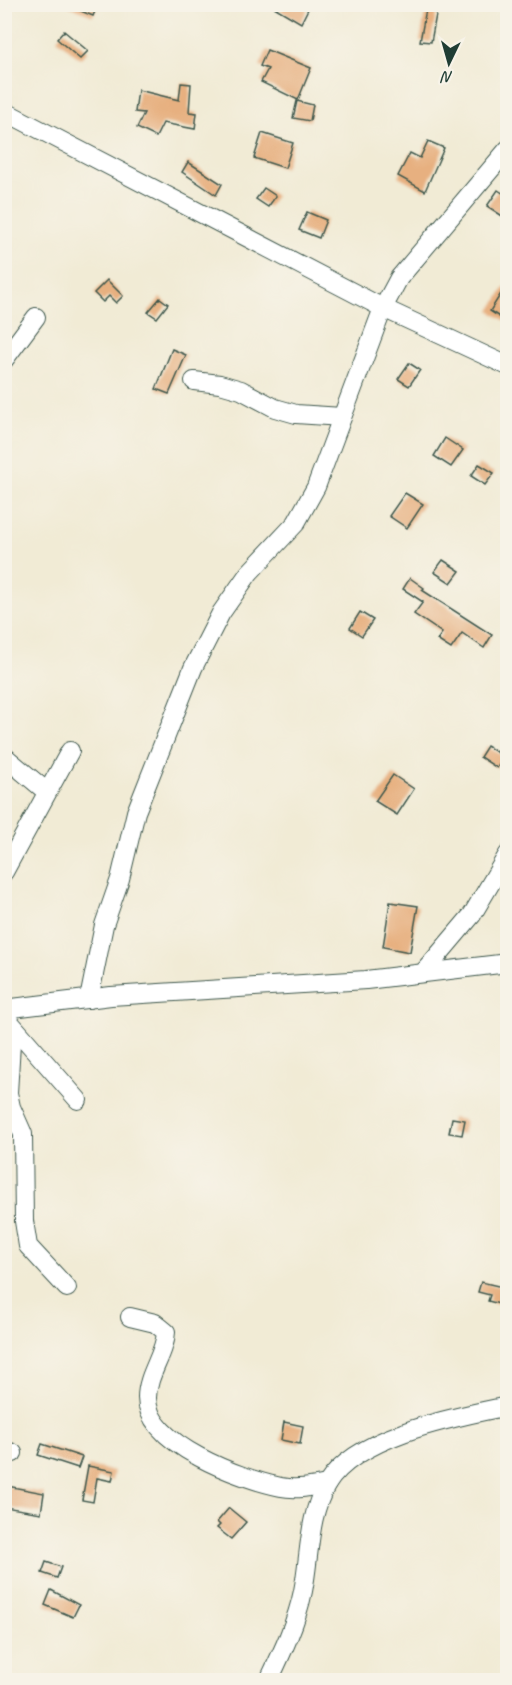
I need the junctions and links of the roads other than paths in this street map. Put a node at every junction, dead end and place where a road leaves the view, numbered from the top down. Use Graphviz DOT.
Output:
graph roads {
  1 [pos="4,111"];
  2 [pos="507,149"];
  3 [pos="383,308"];
  4 [pos="36,317"];
  5 [pos="4,360"];
  6 [pos="507,366"];
  7 [pos="194,381"];
  8 [pos="342,417"];
  9 [pos="70,751"];
  10 [pos="4,756"];
  11 [pos="47,792"];
  12 [pos="507,854"];
  13 [pos="4,872"];
  14 [pos="507,963"];
  15 [pos="423,973"];
  16 [pos="89,999"];
  17 [pos="4,1009"];
  18 [pos="8,1021"];
  19 [pos="78,1100"];
  20 [pos="67,1288"];
  21 [pos="130,1317"];
  22 [pos="507,1406"];
  23 [pos="327,1484"];
  24 [pos="269,1680"];
  1 -- 3 [label="street"];
  2 -- 3 [label="street"];
  3 -- 6 [label="street"];
  3 -- 8 [label="street"];
  4 -- 5 [label="street"];
  7 -- 8 [label="street"];
  8 -- 16 [label="street"];
  9 -- 11 [label="street"];
  10 -- 11 [label="street"];
  11 -- 13 [label="street"];
  12 -- 15 [label="street"];
  14 -- 15 [label="street"];
  15 -- 16 [label="street"];
  16 -- 17 [label="street"];
  18 -- 19 [label="street"];
  18 -- 20 [label="street"];
  21 -- 23 [label="street"];
  22 -- 23 [label="street"];
  23 -- 24 [label="street"];
}
